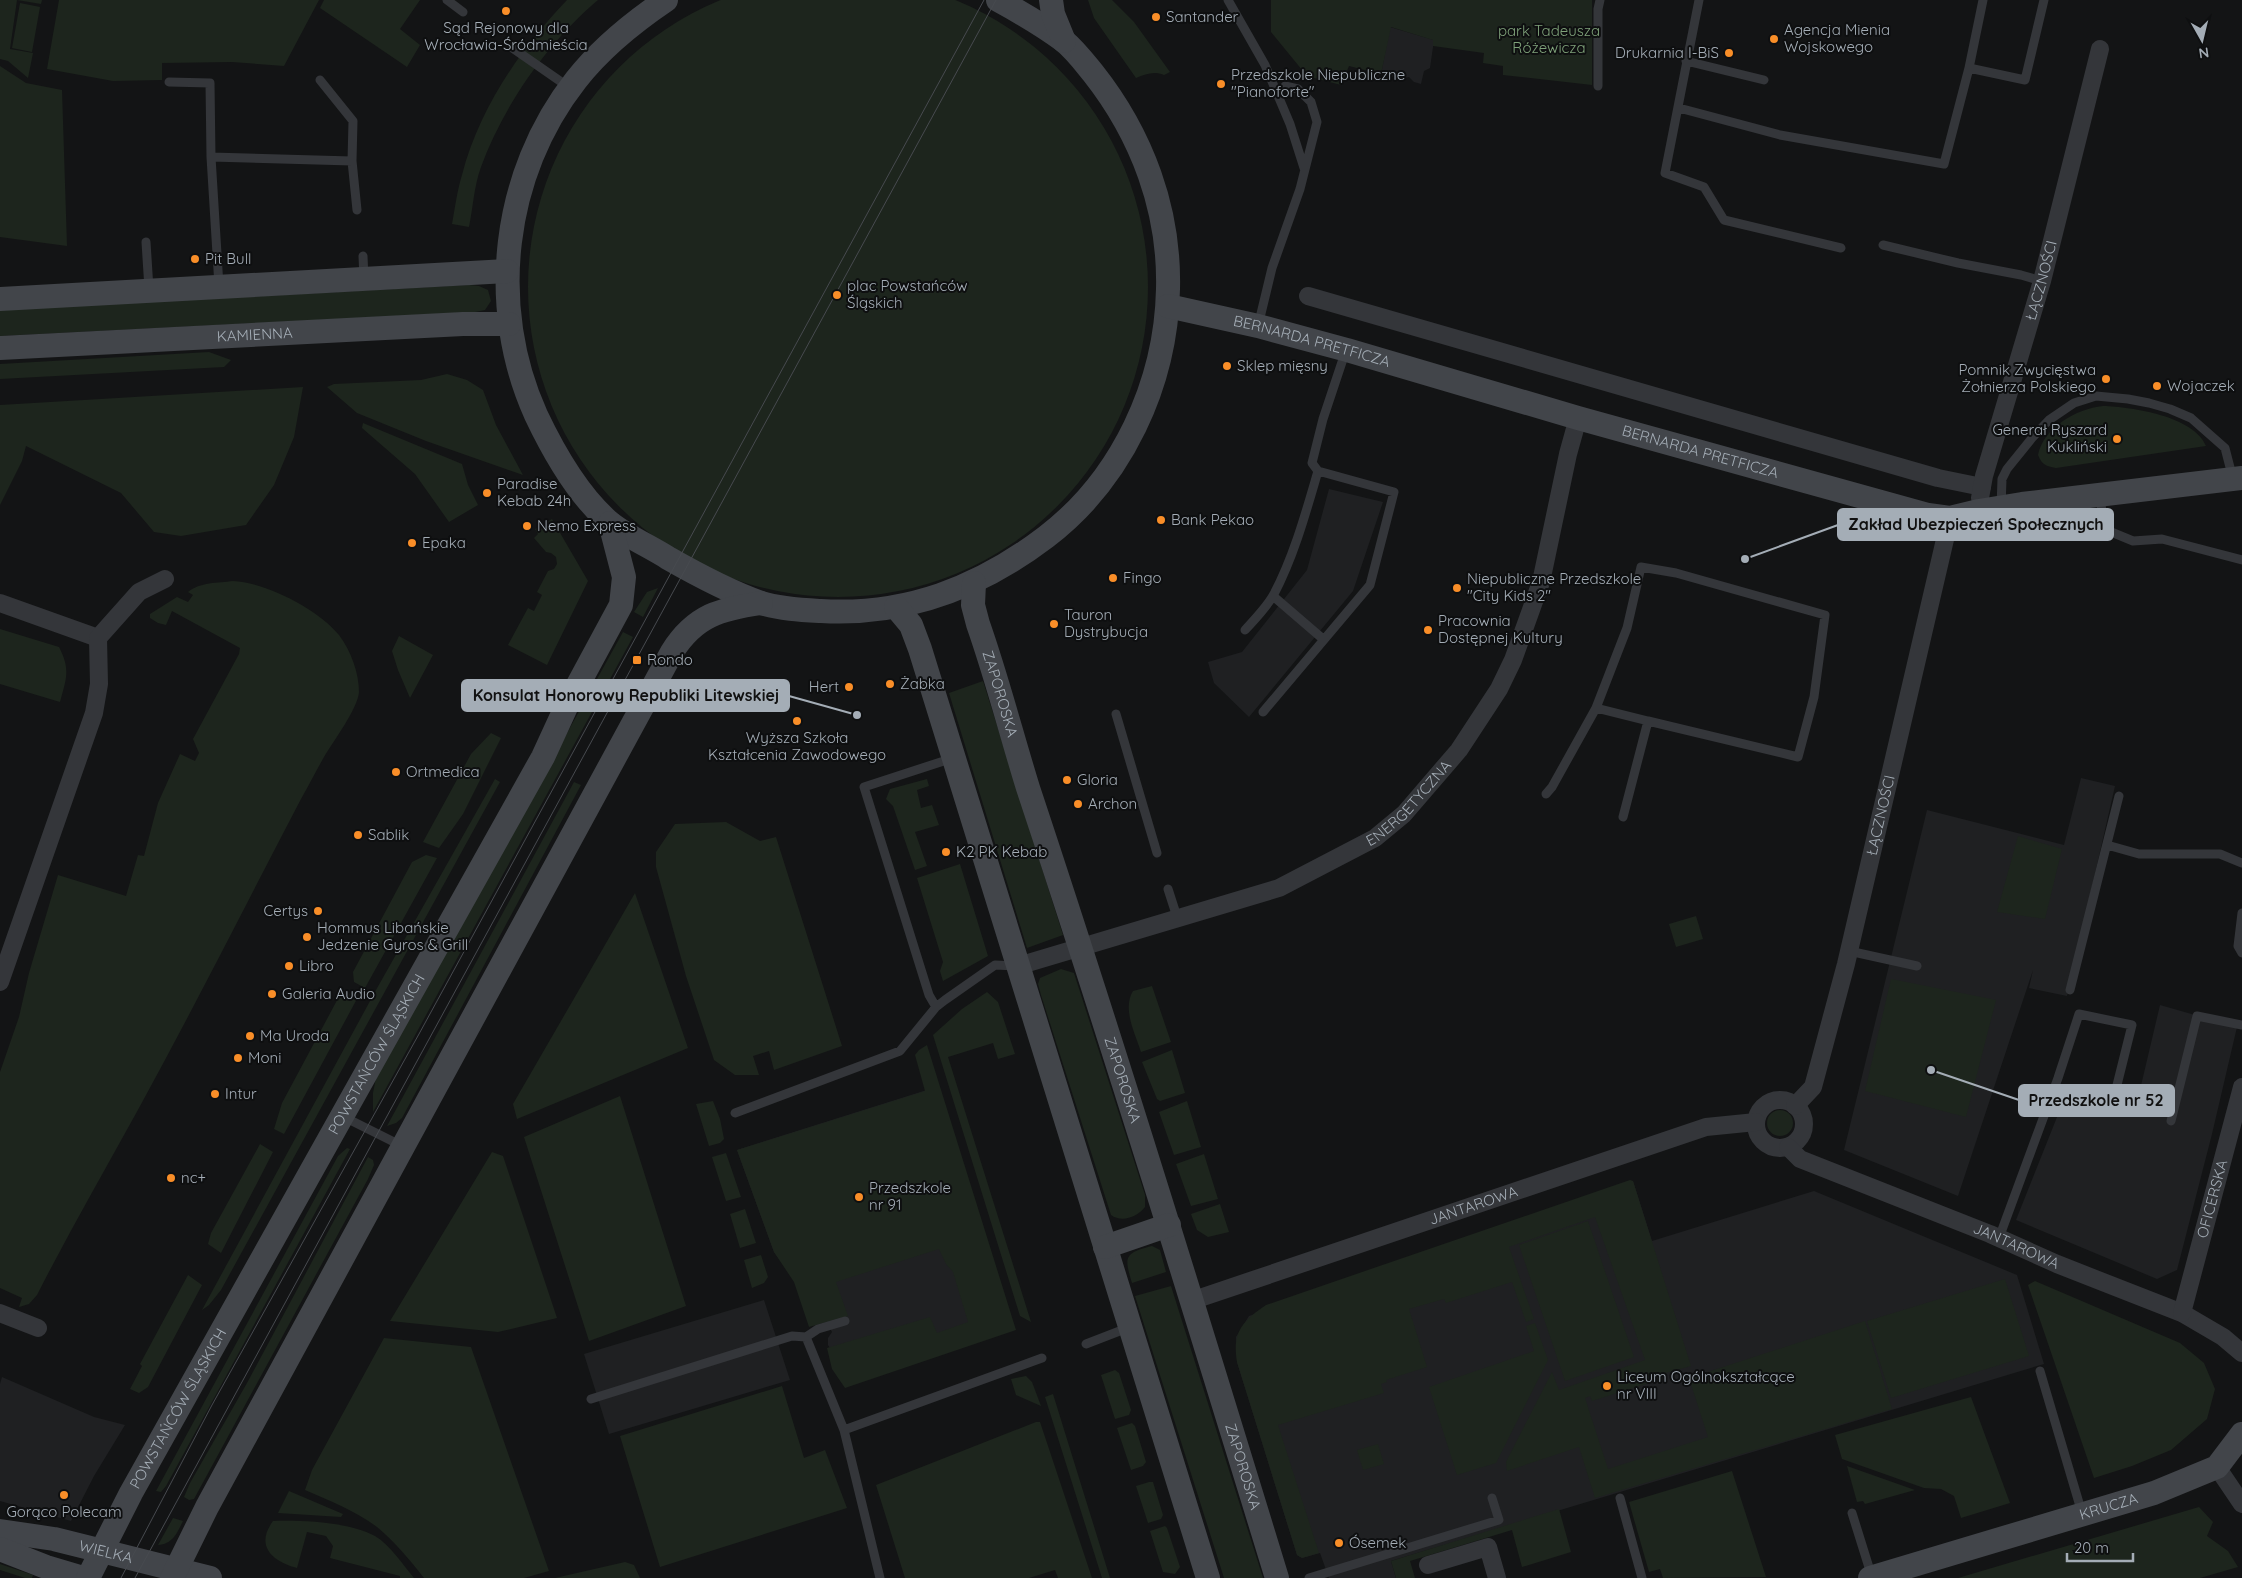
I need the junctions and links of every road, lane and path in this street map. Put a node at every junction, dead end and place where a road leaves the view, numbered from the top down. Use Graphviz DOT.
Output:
graph roads {
  1 [pos="447,0"];
  2 [pos="666,0"];
  3 [pos="998,0"];
  4 [pos="1050,0"];
  5 [pos="1228,0"];
  6 [pos="1600,0"];
  7 [pos="1700,0"];
  8 [pos="1983,0"];
  9 [pos="2044,0"];
  10 [pos="463,12"];
  11 [pos="1064,41"];
  12 [pos="512,47"];
  13 [pos="2100,49"];
  14 [pos="1686,62"];
  15 [pos="1969,68"];
  16 [pos="320,80"];
  17 [pos="1764,80"];
  18 [pos="169,82"];
  19 [pos="1285,86"];
  20 [pos="1598,86"];
  21 [pos="570,88"];
  22 [pos="1679,108"];
  23 [pos="211,157"];
  24 [pos="352,161"];
  25 [pos="1304,168"];
  26 [pos="357,210"];
  27 [pos="146,242"];
  28 [pos="1884,245"];
  29 [pos="1841,248"];
  30 [pos="507,271"];
  31 [pos="2042,282"];
  32 [pos="219,287"];
  33 [pos="149,292"];
  34 [pos="1308,296"];
  35 [pos="0,299"];
  36 [pos="1168,306"];
  37 [pos="509,324"];
  38 [pos="1258,326"];
  39 [pos="0,348"];
  40 [pos="1347,350"];
  41 [pos="1578,418"];
  42 [pos="1318,471"];
  43 [pos="2237,478"];
  44 [pos="1982,487"];
  45 [pos="2100,494"];
  46 [pos="1990,509"];
  47 [pos="1950,518"];
  48 [pos="610,523"];
  49 [pos="2242,560"];
  50 [pos="165,579"];
  51 [pos="974,583"];
  52 [pos="1273,596"];
  53 [pos="761,603"];
  54 [pos="0,604"];
  55 [pos="896,607"];
  56 [pos="1245,630"];
  57 [pos="98,638"];
  58 [pos="1323,640"];
  59 [pos="1596,708"];
  60 [pos="1263,712"];
  61 [pos="1116,714"];
  62 [pos="1648,720"];
  63 [pos="953,758"];
  64 [pos="1546,794"];
  65 [pos="2119,796"];
  66 [pos="1623,817"];
  67 [pos="2107,845"];
  68 [pos="1157,853"];
  69 [pos="2242,863"];
  70 [pos="1168,889"];
  71 [pos="2242,913"];
  72 [pos="1178,920"];
  73 [pos="1082,948"];
  74 [pos="1849,951"];
  75 [pos="2242,953"];
  76 [pos="1018,966"];
  77 [pos="1917,966"];
  78 [pos="0,982"];
  79 [pos="2070,990"];
  80 [pos="936,1007"];
  81 [pos="2242,1025"];
  82 [pos="2242,1087"];
  83 [pos="2113,1101"];
  84 [pos="1795,1106"];
  85 [pos="735,1113"];
  86 [pos="341,1116"];
  87 [pos="2171,1121"];
  88 [pos="1756,1122"];
  89 [pos="1788,1146"];
  90 [pos="404,1147"];
  91 [pos="1169,1225"];
  92 [pos="1999,1238"];
  93 [pos="1105,1247"];
  94 [pos="1191,1301"];
  95 [pos="0,1313"];
  96 [pos="2182,1313"];
  97 [pos="845,1321"];
  98 [pos="1130,1327"];
  99 [pos="38,1328"];
  100 [pos="806,1337"];
  101 [pos="1086,1344"];
  102 [pos="2242,1353"];
  103 [pos="1042,1358"];
  104 [pos="2040,1371"];
  105 [pos="591,1399"];
  106 [pos="844,1430"];
  107 [pos="2242,1434"];
  108 [pos="2217,1467"];
  109 [pos="1492,1498"];
  110 [pos="1620,1498"];
  111 [pos="2242,1504"];
  112 [pos="1852,1513"];
  113 [pos="2083,1516"];
  114 [pos="0,1531"];
  115 [pos="0,1549"];
  116 [pos="102,1551"];
  117 [pos="1428,1565"];
  118 [pos="174,1573"];
  119 [pos="83,1578"];
  120 [pos="88,1578"];
  121 [pos="210,1578"];
  122 [pos="880,1578"];
  123 [pos="1208,1578"];
  124 [pos="1277,1578"];
  125 [pos="1309,1578"];
  126 [pos="1497,1578"];
  127 [pos="1642,1578"];
  128 [pos="1871,1578"];
  1 -- 10 [label="lane"];
  2 -- 21 [label="main road"];
  3 -- 11 [label="main road"];
  4 -- 11 [label="main road"];
  5 -- 25 [label="lane"];
  6 -- 20 [label="lane"];
  7 -- 14 [label="lane"];
  8 -- 15 [label="lane"];
  9 -- 15 [label="lane"];
  11 -- 36 [label="main road"];
  12 -- 21 [label="lane"];
  13 -- 31 [label="street, ŁĄCZNOŚCI"];
  14 -- 17 [label="lane"];
  14 -- 22 [label="lane"];
  15 -- 22 [label="lane"];
  16 -- 24 [label="lane"];
  18 -- 23 [label="lane"];
  19 -- 25 [label="lane"];
  21 -- 30 [label="main road"];
  22 -- 29 [label="lane"];
  23 -- 24 [label="lane"];
  23 -- 32 [label="lane"];
  24 -- 26 [label="lane"];
  25 -- 38 [label="lane"];
  27 -- 33 [label="lane"];
  28 -- 31 [label="lane"];
  30 -- 32 [label="main road"];
  30 -- 37 [label="main road"];
  31 -- 44 [label="street, ŁĄCZNOŚCI"];
  32 -- 33 [label="main road"];
  33 -- 35 [label="main road"];
  34 -- 44 [label="street"];
  36 -- 38 [label="main road, BERNARDA PRETFICZA"];
  36 -- 51 [label="main road"];
  37 -- 39 [label="main road, KAMIENNA"];
  37 -- 48 [label="main road"];
  38 -- 40 [label="main road, BERNARDA PRETFICZA"];
  40 -- 41 [label="main road, BERNARDA PRETFICZA"];
  40 -- 42 [label="lane"];
  41 -- 47 [label="main road, BERNARDA PRETFICZA"];
  41 -- 72 [label="street, ENERGETYCZNA"];
  42 -- 52 [label="lane"];
  42 -- 58 [label="lane"];
  43 -- 45 [label="main road, BERNARDA PRETFICZA"];
  43 -- 46 [label="lane"];
  44 -- 46 [label="street, ŁĄCZNOŚCI"];
  45 -- 46 [label="main road, BERNARDA PRETFICZA"];
  45 -- 49 [label="lane"];
  46 -- 47 [label="main road, BERNARDA PRETFICZA"];
  47 -- 74 [label="street, ŁĄCZNOŚCI"];
  48 -- 53 [label="main road"];
  48 -- 86 [label="main road, POWSTAŃCÓW ŚLĄSKICH"];
  50 -- 57 [label="street"];
  51 -- 55 [label="main road"];
  51 -- 73 [label="main road, ZAPOROSKA"];
  52 -- 56 [label="lane"];
  52 -- 58 [label="lane"];
  53 -- 55 [label="main road"];
  53 -- 90 [label="main road"];
  54 -- 57 [label="street"];
  55 -- 63 [label="main road"];
  57 -- 78 [label="street"];
  58 -- 60 [label="lane"];
  59 -- 62 [label="lane"];
  59 -- 62 [label="lane"];
  59 -- 64 [label="lane"];
  61 -- 68 [label="lane"];
  62 -- 66 [label="lane"];
  63 -- 76 [label="main road"];
  63 -- 80 [label="lane"];
  65 -- 67 [label="lane"];
  67 -- 69 [label="lane"];
  67 -- 79 [label="lane"];
  70 -- 72 [label="lane"];
  71 -- 75 [label="lane"];
  72 -- 73 [label="street, ENERGETYCZNA"];
  73 -- 76 [label="street, ENERGETYCZNA"];
  73 -- 91 [label="main road, ZAPOROSKA"];
  74 -- 77 [label="lane"];
  74 -- 84 [label="street, ŁĄCZNOŚCI"];
  76 -- 80 [label="lane"];
  76 -- 93 [label="main road"];
  80 -- 85 [label="lane"];
  81 -- 87 [label="lane"];
  82 -- 96 [label="street, OFICERSKA"];
  83 -- 92 [label="lane"];
  84 -- 88 [label="street"];
  84 -- 89 [label="street"];
  86 -- 90 [label="lane"];
  86 -- 116 [label="main road, POWSTAŃCÓW ŚLĄSKICH"];
  88 -- 89 [label="street"];
  88 -- 94 [label="street, JANTAROWA"];
  89 -- 92 [label="street, JANTAROWA"];
  90 -- 118 [label="main road"];
  91 -- 93 [label="main road"];
  91 -- 94 [label="main road, ZAPOROSKA"];
  92 -- 96 [label="street, JANTAROWA"];
  93 -- 98 [label="main road"];
  94 -- 124 [label="main road, ZAPOROSKA"];
  95 -- 99 [label="street"];
  96 -- 102 [label="street, JANTAROWA"];
  97 -- 100 [label="lane"];
  98 -- 101 [label="lane"];
  98 -- 123 [label="main road"];
  100 -- 105 [label="lane"];
  100 -- 106 [label="lane"];
  103 -- 106 [label="lane"];
  104 -- 113 [label="lane"];
  106 -- 122 [label="lane"];
  107 -- 108 [label="main road"];
  108 -- 111 [label="street"];
  108 -- 113 [label="main road, KRUCZA"];
  109 -- 125 [label="lane"];
  110 -- 127 [label="lane"];
  112 -- 128 [label="lane"];
  113 -- 128 [label="main road, KRUCZA"];
  114 -- 116 [label="main road, WIELKA"];
  115 -- 119 [label="main road, WIELKA"];
  116 -- 118 [label="main road, WIELKA"];
  116 -- 120 [label="main road, POWSTAŃCÓW ŚLĄSKICH"];
  117 -- 126 [label="street"];
  118 -- 121 [label="main road, WIELKA"];
}
